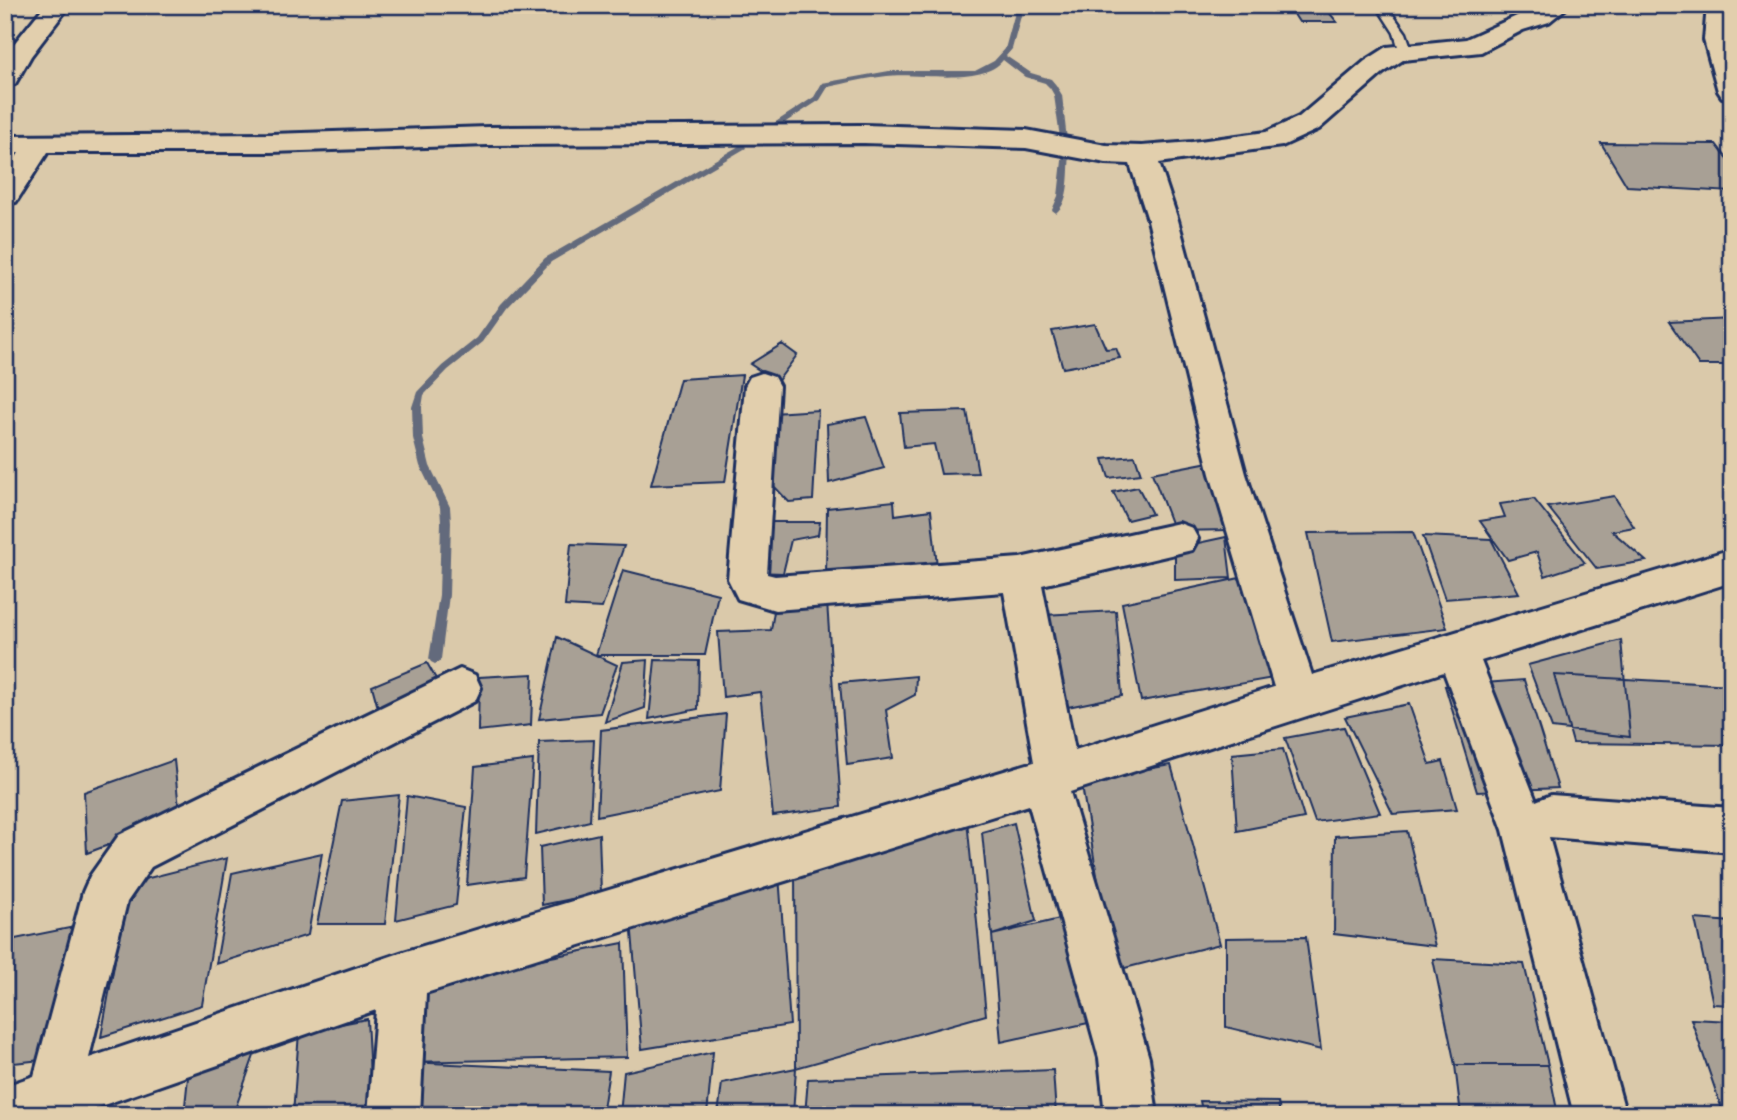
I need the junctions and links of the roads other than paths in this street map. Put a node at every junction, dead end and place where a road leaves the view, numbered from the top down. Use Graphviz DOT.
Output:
graph roads {
  1 [pos="58,5"];
  2 [pos="1558,5"];
  3 [pos="1720,5"];
  4 [pos="1381,7"];
  5 [pos="1405,50"];
  6 [pos="5,78"];
  7 [pos="1732,91"];
  8 [pos="40,143"];
  9 [pos="5,145"];
  10 [pos="1142,155"];
  11 [pos="5,195"];
  12 [pos="762,386"];
  13 [pos="1179,539"];
  14 [pos="1732,565"];
  15 [pos="1020,574"];
  16 [pos="1457,652"];
  17 [pos="460,688"];
  18 [pos="1298,698"];
  19 [pos="1051,777"];
  20 [pos="1551,816"];
  21 [pos="1732,830"];
  22 [pos="403,976"];
  23 [pos="52,1105"];
  24 [pos="5,1112"];
  25 [pos="394,1115"];
  26 [pos="1131,1115"];
  27 [pos="1600,1115"];
  1 -- 6 [label="street"];
  2 -- 5 [label="street"];
  3 -- 7 [label="street"];
  4 -- 5 [label="lane"];
  5 -- 10 [label="street"];
  8 -- 9 [label="street"];
  8 -- 10 [label="street"];
  8 -- 11 [label="street"];
  10 -- 18 [label="street"];
  12 -- 15 [label="street"];
  13 -- 15 [label="street"];
  14 -- 16 [label="street"];
  15 -- 19 [label="street"];
  16 -- 18 [label="street"];
  16 -- 27 [label="street"];
  17 -- 23 [label="street"];
  18 -- 19 [label="street"];
  19 -- 22 [label="street"];
  19 -- 26 [label="street"];
  20 -- 21 [label="street"];
  22 -- 23 [label="street"];
  22 -- 25 [label="street"];
  23 -- 24 [label="street"];
}
